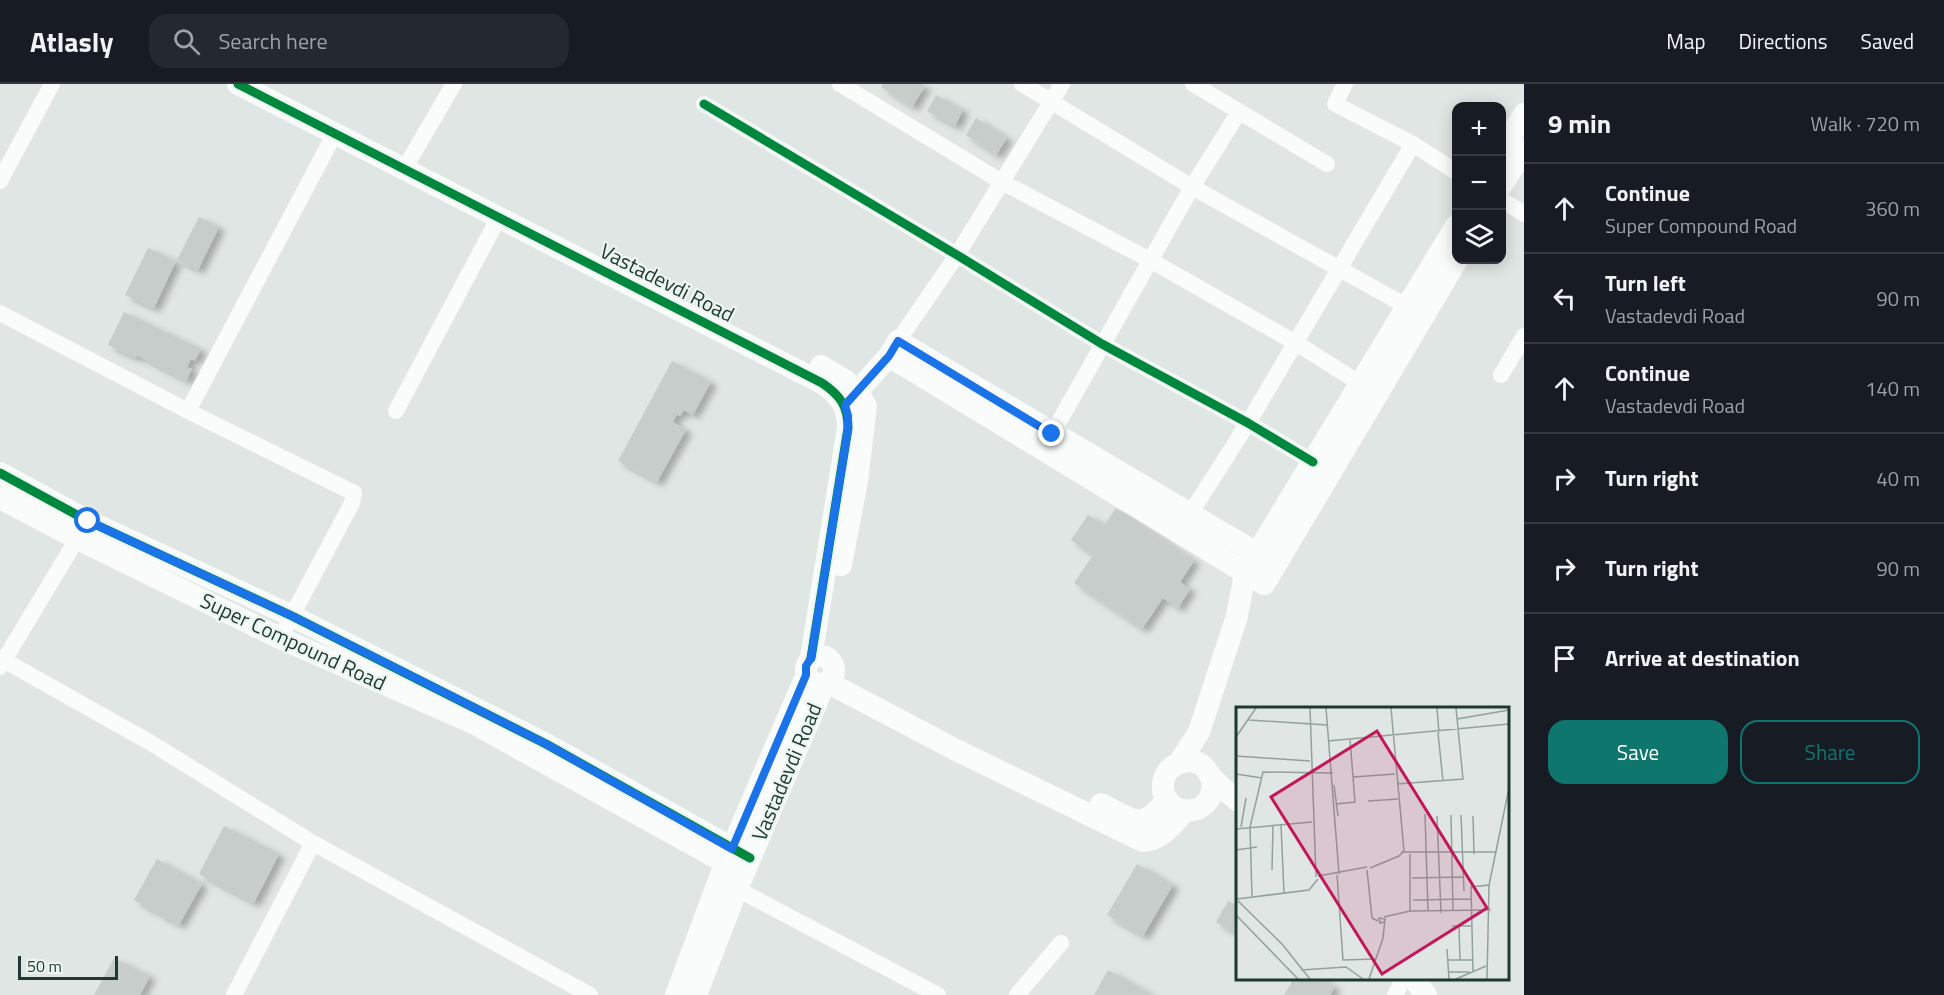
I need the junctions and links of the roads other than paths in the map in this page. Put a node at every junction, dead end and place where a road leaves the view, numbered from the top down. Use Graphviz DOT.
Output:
graph roads {
  1 [pos="52,84"];
  2 [pos="238,84"];
  3 [pos="267,84"];
  4 [pos="454,84"];
  5 [pos="840,84"];
  6 [pos="1022,84"];
  7 [pos="1062,84"];
  8 [pos="1193,84"];
  9 [pos="1345,84"];
  10 [pos="1051,102"];
  11 [pos="704,104"];
  12 [pos="1239,112"];
  13 [pos="1524,114"];
  14 [pos="335,133"];
  15 [pos="1413,144"];
  16 [pos="1506,144"];
  17 [pos="1524,150"];
  18 [pos="407,163"];
  19 [pos="1327,164"];
  20 [pos="1452,169"];
  21 [pos="1506,179"];
  22 [pos="0,181"];
  23 [pos="1002,182"];
  24 [pos="1192,187"];
  25 [pos="1506,203"];
  26 [pos="1524,214"];
  27 [pos="500,217"];
  28 [pos="1452,233"];
  29 [pos="957,255"];
  30 [pos="1150,260"];
  31 [pos="1454,264"];
  32 [pos="1340,268"];
  33 [pos="1408,307"];
  34 [pos="0,314"];
  35 [pos="1524,336"];
  36 [pos="1296,343"];
  37 [pos="1102,344"];
  38 [pos="893,349"];
  39 [pos="1501,375"];
  40 [pos="1369,389"];
  41 [pos="852,398"];
  42 [pos="188,411"];
  43 [pos="396,411"];
  44 [pos="1248,423"];
  45 [pos="1052,434"];
  46 [pos="1313,462"];
  47 [pos="0,474"];
  48 [pos="0,498"];
  49 [pos="1190,514"];
  50 [pos="83,530"];
  51 [pos="1260,569"];
  52 [pos="292,616"];
  53 [pos="280,638"];
  54 [pos="1,662"];
  55 [pos="821,671"];
  56 [pos="1199,732"];
  57 [pos="1179,763"];
  58 [pos="1207,772"];
  59 [pos="1236,799"];
  60 [pos="1185,805"];
  61 [pos="1236,808"];
  62 [pos="313,843"];
  63 [pos="738,867"];
  64 [pos="1061,944"];
  65 [pos="1403,980"];
  66 [pos="1415,980"];
  67 [pos="234,995"];
  68 [pos="590,995"];
  69 [pos="676,995"];
  70 [pos="696,995"];
  71 [pos="938,995"];
  72 [pos="1017,995"];
  73 [pos="1395,995"];
  74 [pos="1426,995"];
  1 -- 22 [label="street"];
  2 -- 14 [label="street, Vastadevdi Road"];
  3 -- 18 [label="street, Vastadevdi Road"];
  4 -- 18 [label="street"];
  5 -- 23 [label="street"];
  6 -- 10 [label="street"];
  7 -- 10 [label="street"];
  8 -- 12 [label="street"];
  9 -- 15 [label="street"];
  10 -- 23 [label="street"];
  10 -- 24 [label="street"];
  11 -- 29 [label="street"];
  12 -- 19 [label="street"];
  12 -- 24 [label="street"];
  13 -- 16 [label="street"];
  14 -- 18 [label="street, Vastadevdi Road"];
  14 -- 42 [label="street"];
  15 -- 20 [label="street"];
  15 -- 32 [label="street"];
  17 -- 21 [label="street"];
  18 -- 27 [label="street, Vastadevdi Road"];
  18 -- 41 [label="street, Vastadevdi Road"];
  23 -- 29 [label="street"];
  23 -- 30 [label="street"];
  24 -- 30 [label="street"];
  24 -- 32 [label="street"];
  25 -- 26 [label="street"];
  27 -- 41 [label="street, Vastadevdi Road"];
  27 -- 43 [label="street"];
  28 -- 33 [label="street"];
  29 -- 37 [label="street"];
  29 -- 38 [label="street"];
  30 -- 36 [label="street"];
  30 -- 37 [label="street"];
  31 -- 40 [label="street"];
  32 -- 33 [label="street"];
  32 -- 36 [label="street"];
  33 -- 40 [label="street"];
  34 -- 42 [label="street"];
  35 -- 39 [label="street"];
  36 -- 40 [label="street"];
  36 -- 44 [label="street"];
  37 -- 44 [label="street"];
  37 -- 45 [label="street"];
  38 -- 41 [label="street"];
  38 -- 45 [label="street"];
  38 -- 51 [label="street"];
  40 -- 46 [label="street"];
  40 -- 51 [label="street"];
  41 -- 55 [label="street, Vastadevdi Road"];
  42 -- 52 [label="street"];
  44 -- 46 [label="street"];
  44 -- 49 [label="street"];
  45 -- 49 [label="street"];
  46 -- 51 [label="street"];
  47 -- 50 [label="street, Super Compound Road"];
  48 -- 50 [label="street, Super Compound Road"];
  49 -- 51 [label="street"];
  50 -- 52 [label="street, Super Compound Road"];
  50 -- 53 [label="street, Super Compound Road"];
  50 -- 54 [label="street"];
  51 -- 56 [label="street"];
  52 -- 53 [label="street"];
  52 -- 63 [label="street, Super Compound Road"];
  53 -- 63 [label="street, Super Compound Road"];
  54 -- 62 [label="street"];
  55 -- 60 [label="street"];
  55 -- 63 [label="street, Vastadevdi Road"];
  56 -- 57 [label="street"];
  56 -- 58 [label="street"];
  57 -- 58 [label="street"];
  57 -- 60 [label="street"];
  58 -- 59 [label="street"];
  58 -- 60 [label="street"];
  60 -- 61 [label="street"];
  62 -- 67 [label="street"];
  62 -- 68 [label="street"];
  63 -- 69 [label="street, Vastadevdi Road"];
  63 -- 70 [label="street, Vastadevdi Road"];
  63 -- 71 [label="street"];
  64 -- 72 [label="street"];
  65 -- 73 [label="street"];
  66 -- 74 [label="street"];
}
